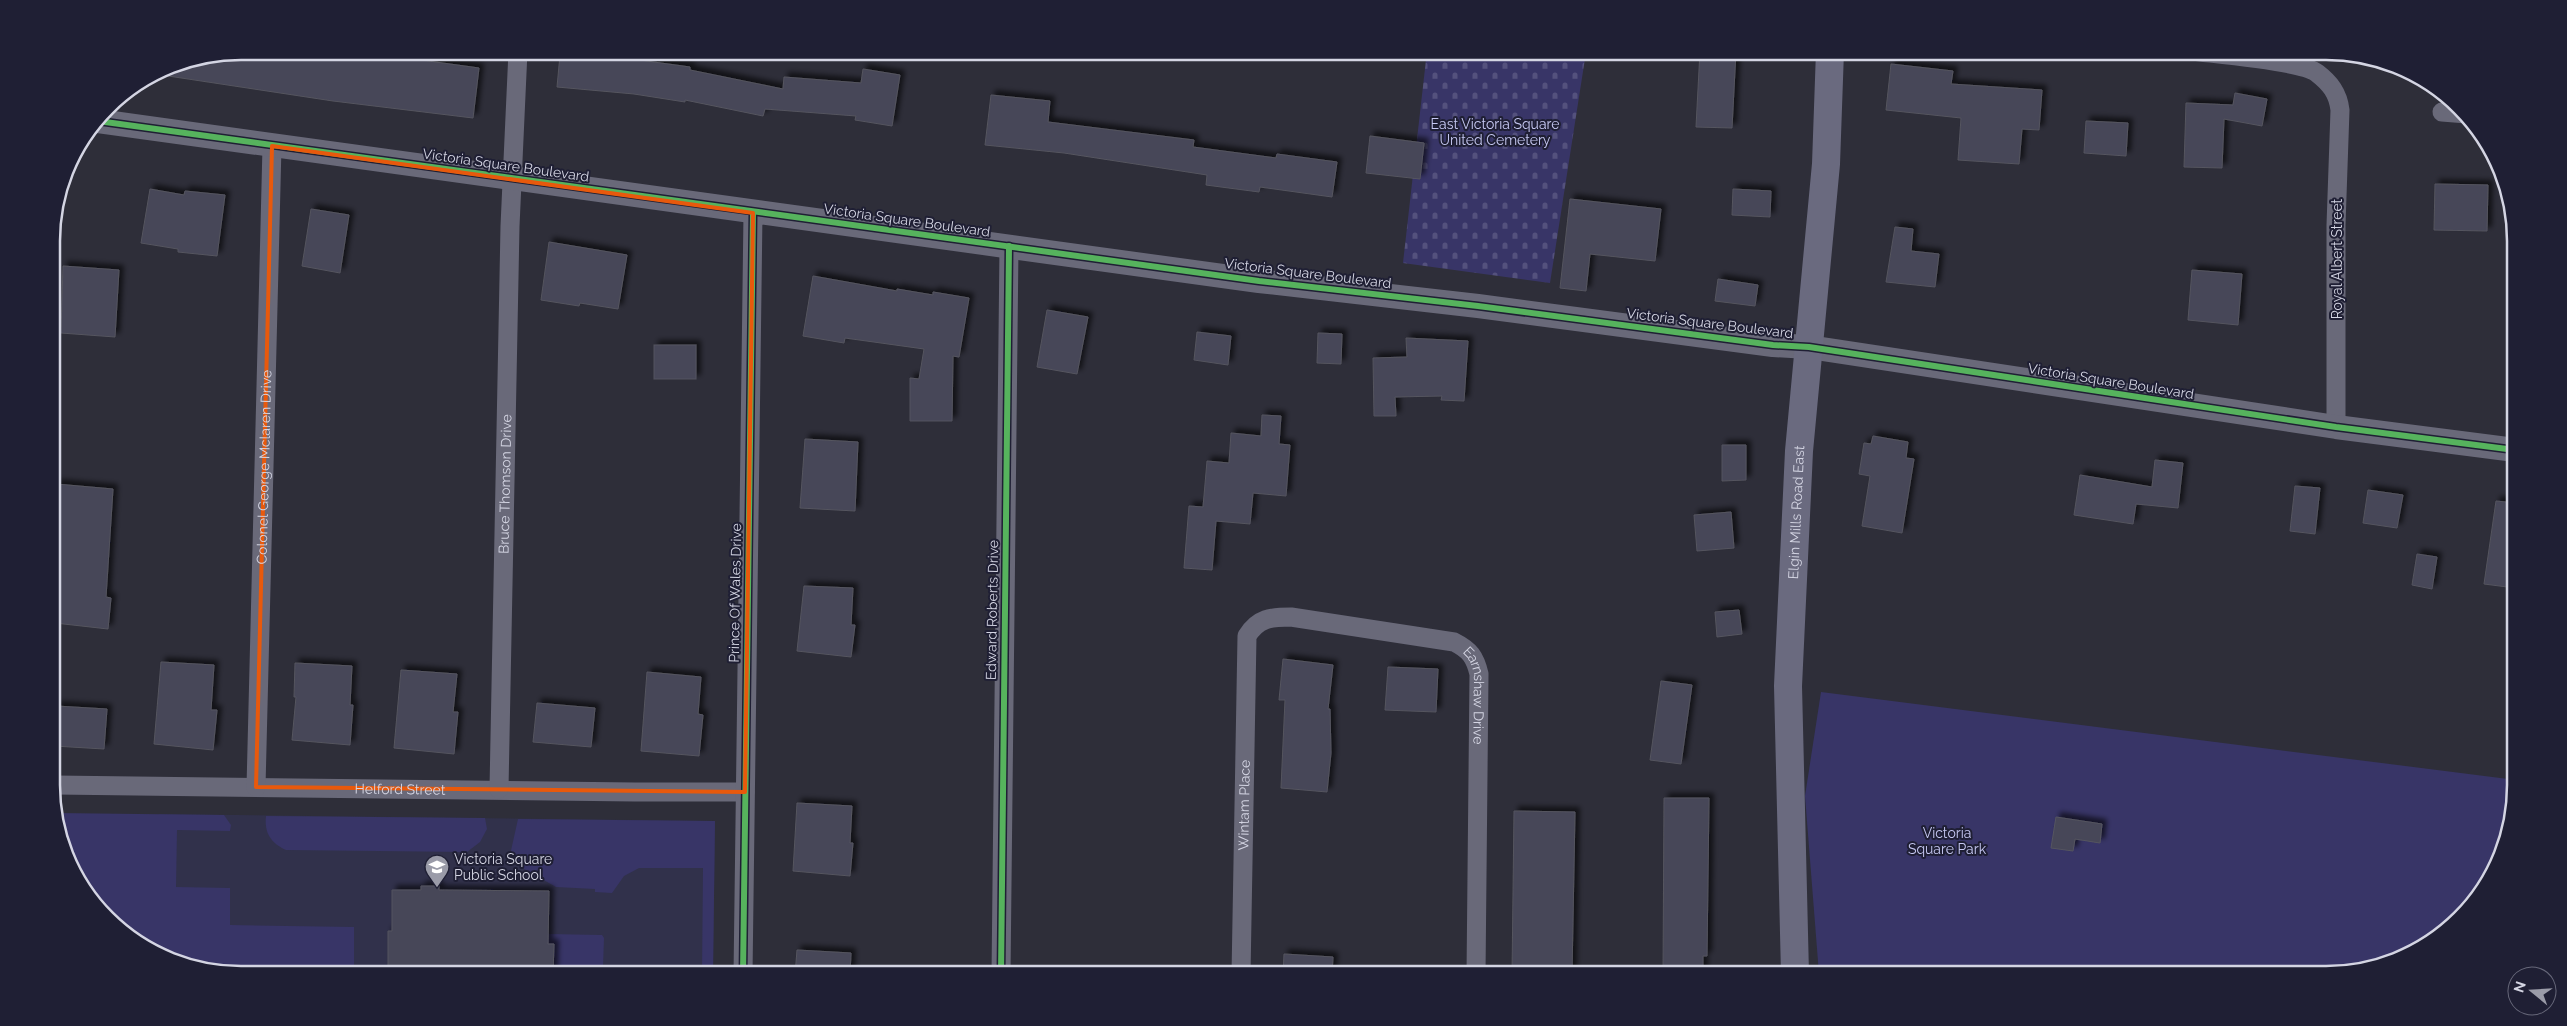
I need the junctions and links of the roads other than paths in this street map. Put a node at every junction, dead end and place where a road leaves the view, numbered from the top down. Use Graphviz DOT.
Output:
graph roads {
  1 [pos="518,60"];
  2 [pos="1830,60"];
  3 [pos="2268,60"];
  4 [pos="2442,112"];
  5 [pos="2454,113"];
  6 [pos="105,122"];
  7 [pos="272,146"];
  8 [pos="513,179"];
  9 [pos="753,212"];
  10 [pos="1009,246"];
  11 [pos="1809,348"];
  12 [pos="2336,427"];
  13 [pos="2507,449"];
  14 [pos="1247,636"];
  15 [pos="60,785"];
  16 [pos="256,787"];
  17 [pos="499,790"];
  18 [pos="745,792"];
  19 [pos="743,966"];
  20 [pos="1001,966"];
  21 [pos="1241,966"];
  22 [pos="1476,966"];
  23 [pos="1795,966"];
  1 -- 8 [label="street, Bruce Thomson Drive"];
  2 -- 11 [label="main road, Elgin Mills Road East"];
  3 -- 12 [label="street, Royal Albert Street"];
  4 -- 5 [label="street"];
  6 -- 7 [label="street, Victoria Square Boulevard"];
  7 -- 8 [label="street, Victoria Square Boulevard"];
  7 -- 16 [label="street, Colonel George Mclaren Drive"];
  8 -- 9 [label="street, Victoria Square Boulevard"];
  8 -- 17 [label="street, Bruce Thomson Drive"];
  9 -- 10 [label="street, Victoria Square Boulevard"];
  9 -- 18 [label="street, Prince Of Wales Drive"];
  10 -- 11 [label="street, Victoria Square Boulevard"];
  10 -- 20 [label="street, Edward Roberts Drive"];
  11 -- 12 [label="street, Victoria Square Boulevard"];
  11 -- 23 [label="main road, Elgin Mills Road East"];
  12 -- 13 [label="street, Victoria Square Boulevard"];
  14 -- 21 [label="street, Wintam Place"];
  14 -- 22 [label="street, Earnshaw Drive"];
  15 -- 16 [label="street, Helford Street"];
  16 -- 17 [label="street, Helford Street"];
  17 -- 18 [label="street, Helford Street"];
  18 -- 19 [label="street, Prince Of Wales Drive"];
}
